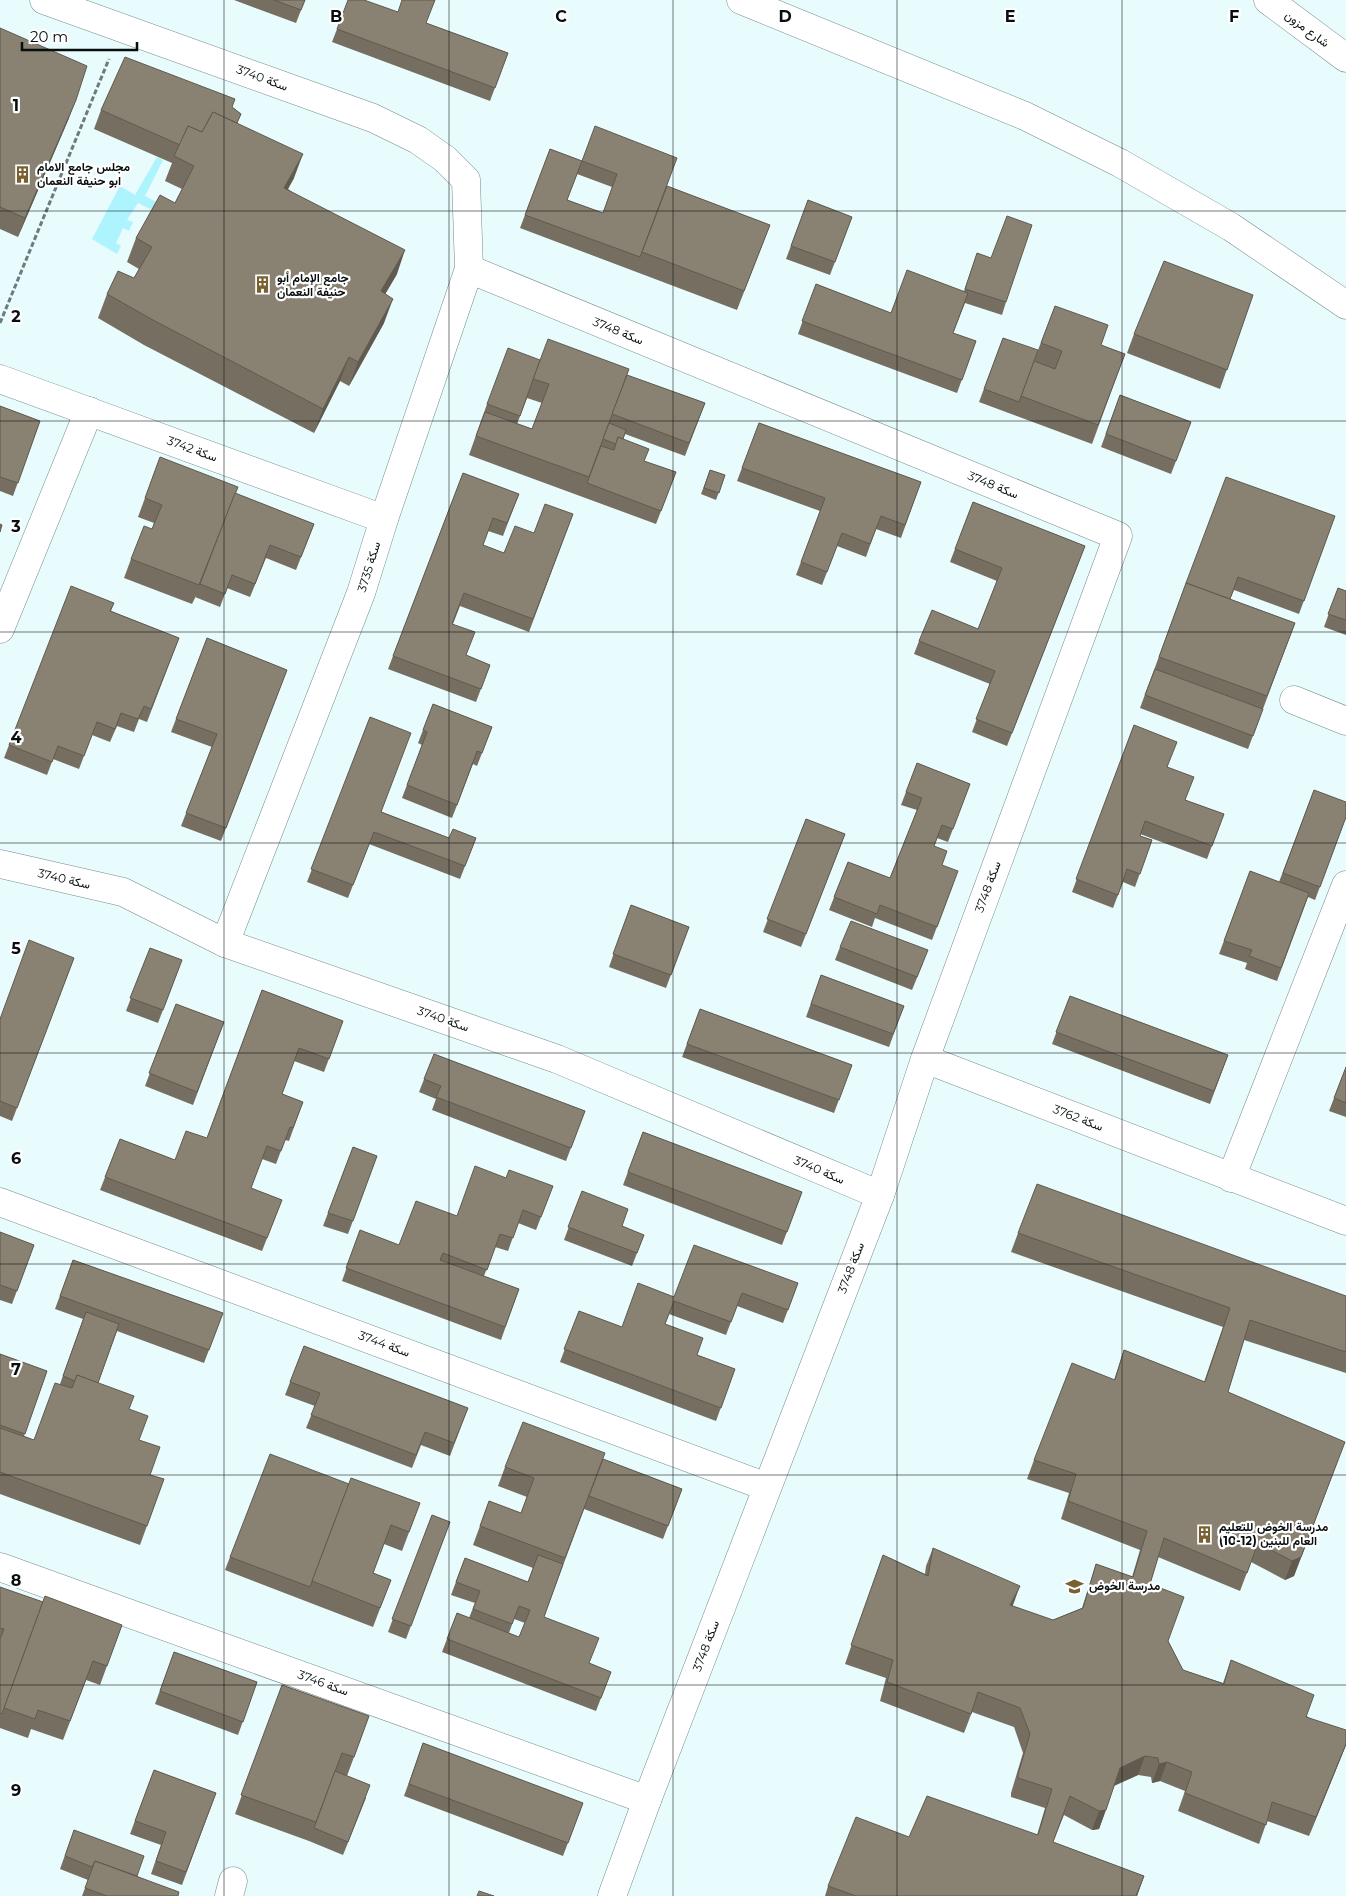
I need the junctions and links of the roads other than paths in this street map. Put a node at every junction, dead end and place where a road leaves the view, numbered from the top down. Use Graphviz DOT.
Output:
graph roads {
  1 [pos="44,0"];
  2 [pos="741,0"];
  3 [pos="1268,0"];
  4 [pos="1346,58"];
  5 [pos="466,180"];
  6 [pos="469,269"];
  7 [pos="1346,305"];
  8 [pos="0,379"];
  9 [pos="89,411"];
  10 [pos="384,519"];
  11 [pos="0,629"];
  12 [pos="1294,700"];
  13 [pos="1346,721"];
  14 [pos="1,868"];
  15 [pos="1346,885"];
  16 [pos="225,943"];
  17 [pos="925,1059"];
  18 [pos="1231,1178"];
  19 [pos="880,1195"];
  20 [pos="0,1202"];
  21 [pos="1346,1221"];
  22 [pos="768,1487"];
  23 [pos="0,1566"];
  24 [pos="646,1800"];
  25 [pos="612,1896"];
  1 -- 5 [label="street, سكة 3740"];
  2 -- 7 [label="street"];
  3 -- 4 [label="street, شارع مزون"];
  5 -- 6 [label="street, سكة 3735"];
  6 -- 10 [label="street, سكة 3735"];
  6 -- 17 [label="street, سكة 3748"];
  8 -- 9 [label="street, سكة 3742"];
  9 -- 10 [label="street, سكة 3742"];
  9 -- 11 [label="street"];
  10 -- 16 [label="street, سكة 3735"];
  12 -- 13 [label="street"];
  14 -- 16 [label="street, سكة 3740"];
  15 -- 18 [label="street"];
  16 -- 19 [label="street, سكة 3740"];
  17 -- 18 [label="street, سكة 3762"];
  17 -- 19 [label="street, سكة 3748"];
  18 -- 21 [label="street, سكة 3762"];
  19 -- 22 [label="street, سكة 3748"];
  20 -- 22 [label="street, سكة 3744"];
  22 -- 24 [label="street, سكة 3748"];
  23 -- 24 [label="street, سكة 3746"];
  24 -- 25 [label="street, سكة 3748"];
}
